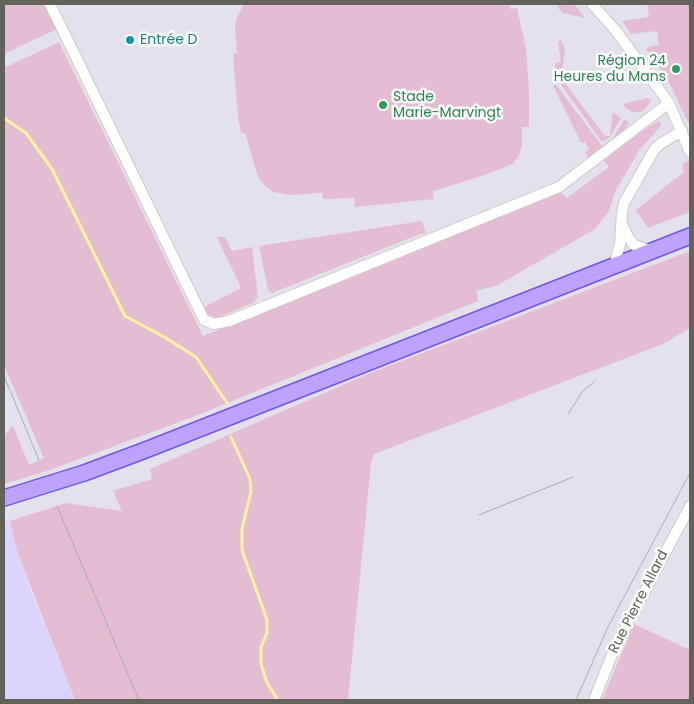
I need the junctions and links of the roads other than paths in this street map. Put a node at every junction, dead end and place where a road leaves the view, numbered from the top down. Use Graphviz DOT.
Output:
graph roads {
  1 [pos="50,4"];
  2 [pos="592,4"];
  3 [pos="669,103"];
  4 [pos="682,131"];
  5 [pos="690,152"];
  6 [pos="622,222"];
  7 [pos="690,236"];
  8 [pos="653,251"];
  9 [pos="614,266"];
  10 [pos="4,498"];
  11 [pos="690,506"];
  12 [pos="594,700"];
  1 -- 3 [label="street"];
  2 -- 3 [label="street"];
  3 -- 4 [label="street"];
  4 -- 5 [label="street"];
  4 -- 6 [label="street"];
  6 -- 8 [label="street"];
  6 -- 9 [label="street"];
  7 -- 8 [label="main road"];
  8 -- 9 [label="main road"];
  9 -- 10 [label="main road"];
  11 -- 12 [label="street, Rue Pierre Allard"];
}
